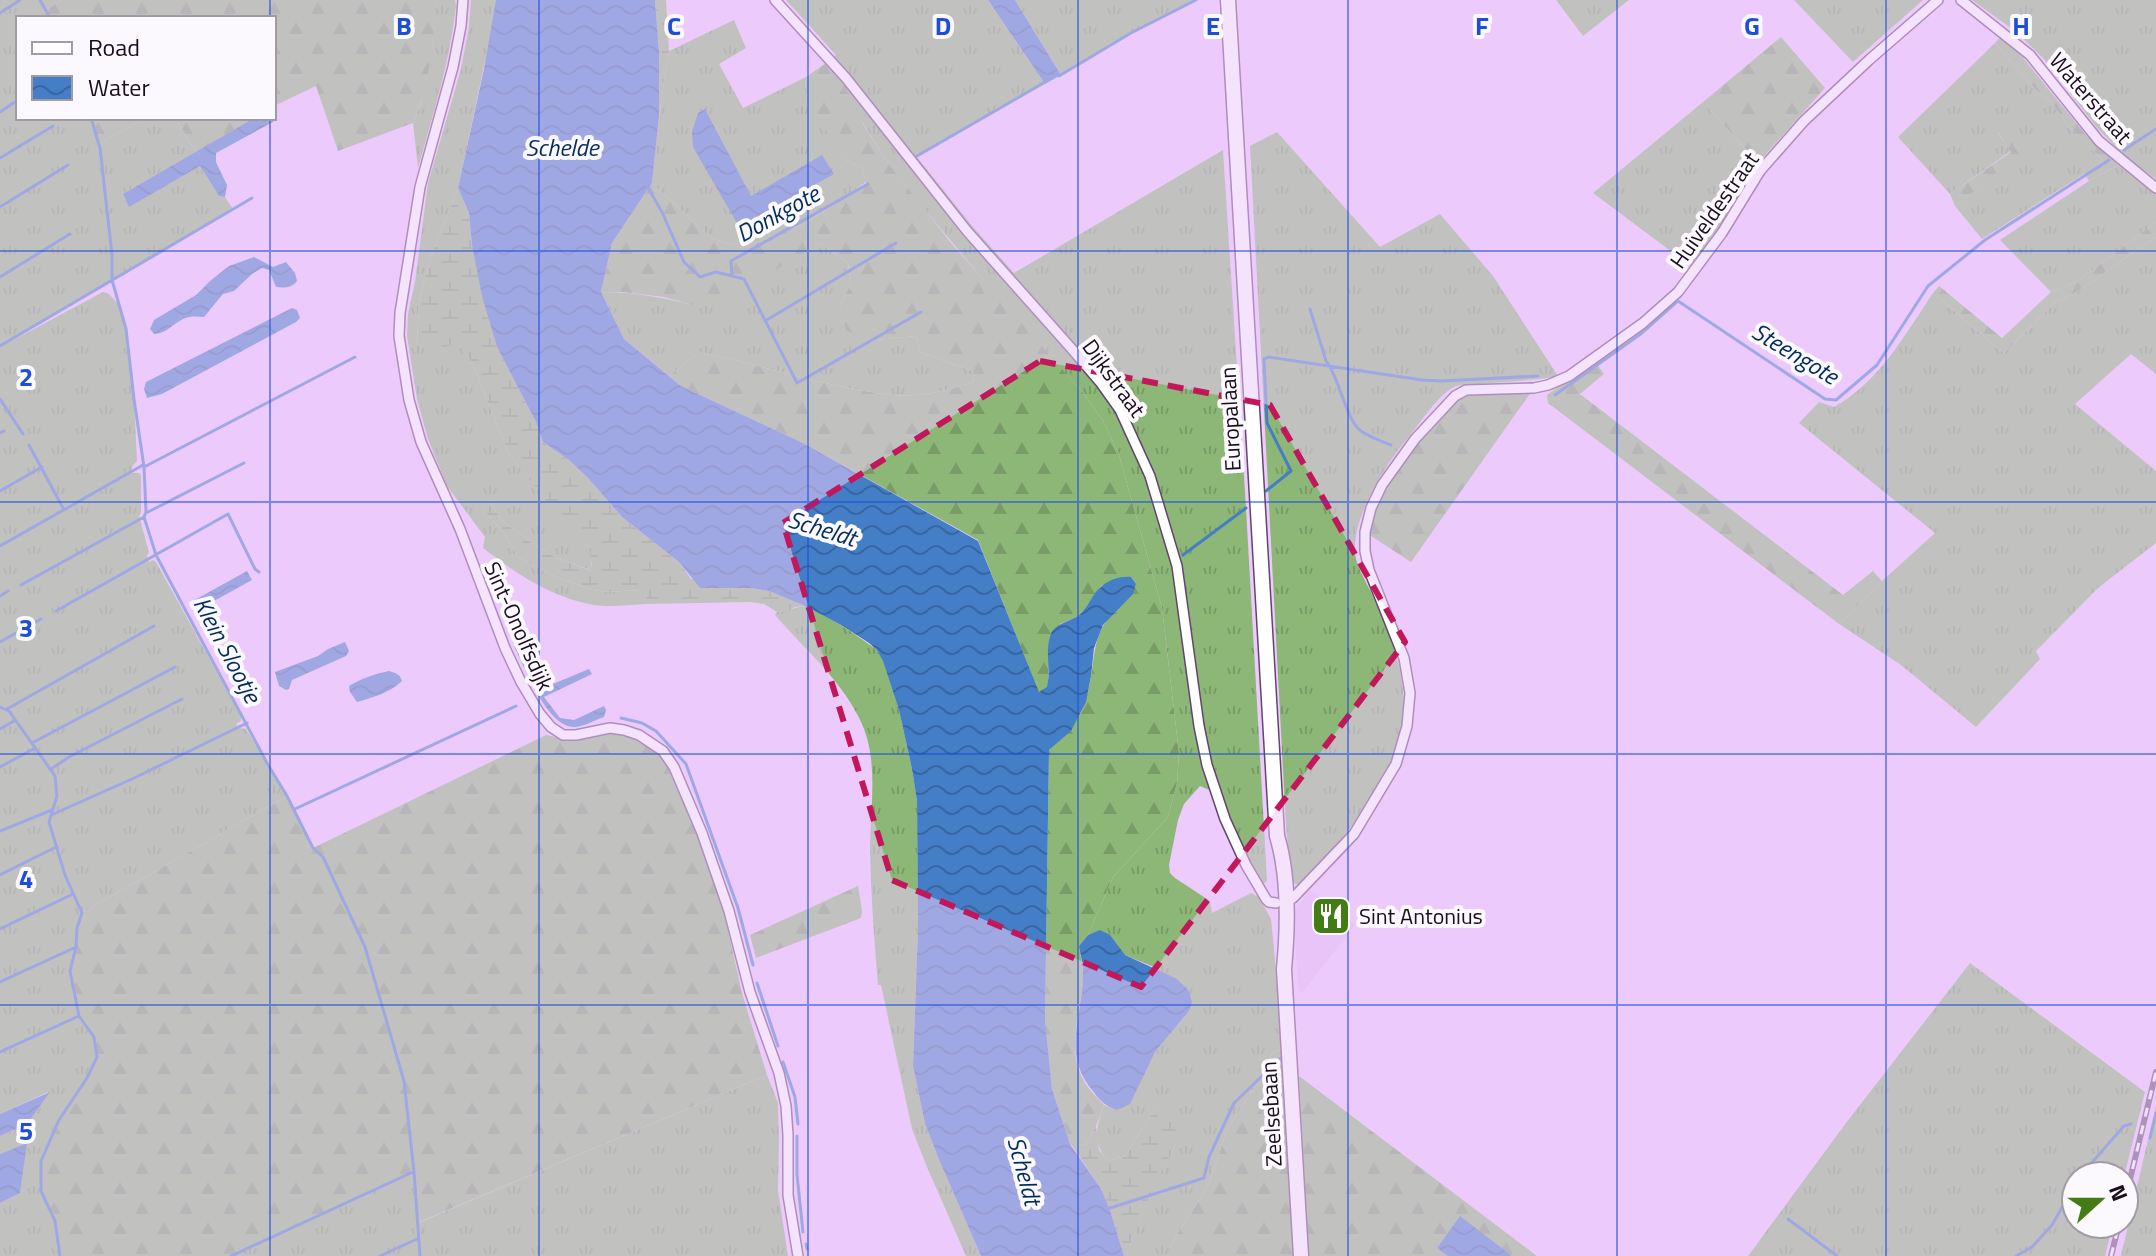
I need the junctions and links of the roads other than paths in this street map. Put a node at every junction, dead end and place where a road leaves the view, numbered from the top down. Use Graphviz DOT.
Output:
graph roads {
  1 [pos="463,0"];
  2 [pos="775,0"];
  3 [pos="1228,0"];
  4 [pos="1938,0"];
  5 [pos="1961,0"];
  6 [pos="2156,188"];
  7 [pos="1277,836"];
  8 [pos="1280,902"];
  9 [pos="798,1256"];
  10 [pos="1301,1256"];
  1 -- 9 [label="street, Sint-Onolfsdijk"];
  2 -- 8 [label="street, Dijkstraat"];
  3 -- 7 [label="main road, Europalaan"];
  4 -- 8 [label="street, Huiveldestraat"];
  5 -- 6 [label="street, Waterstraat"];
  7 -- 8 [label="main road, Zeelsebaan"];
  8 -- 10 [label="main road, Zeelsebaan"];
}
